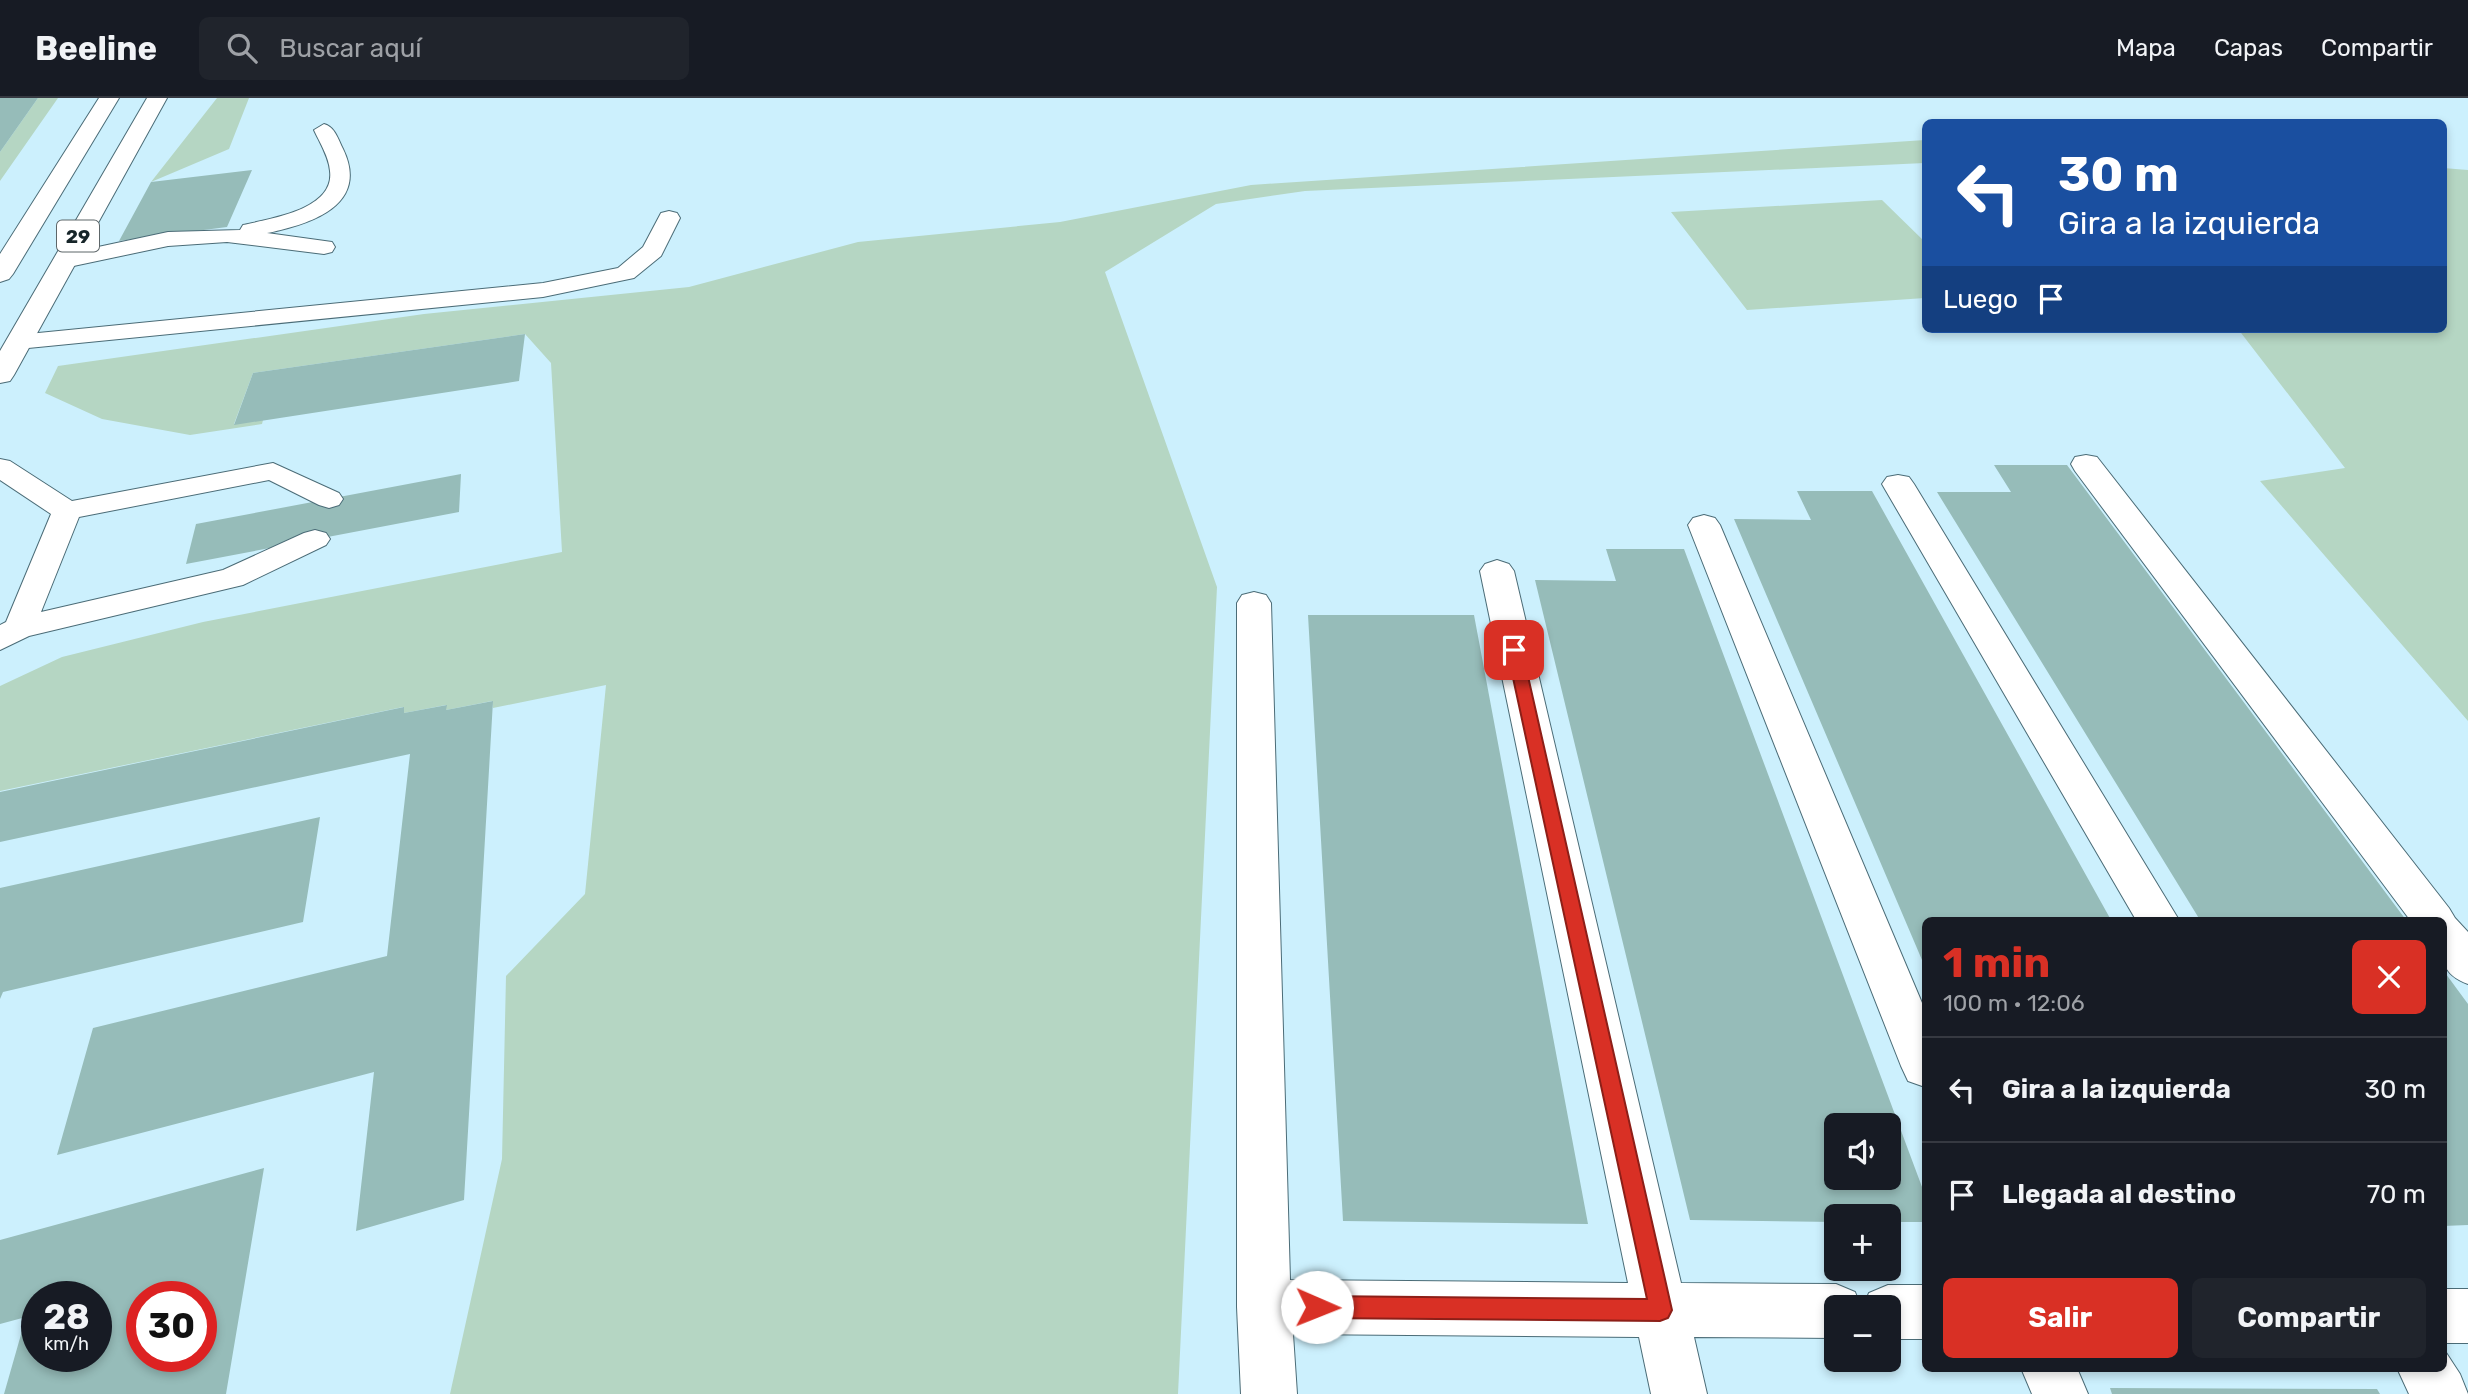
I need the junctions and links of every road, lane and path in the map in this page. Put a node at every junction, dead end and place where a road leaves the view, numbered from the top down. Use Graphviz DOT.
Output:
graph roads {
  1 [pos="109,98"];
  2 [pos="157,98"];
  3 [pos="324,130"];
  4 [pos="668,218"];
  5 [pos="227,235"];
  6 [pos="324,247"];
  7 [pos="64,261"];
  8 [pos="0,274"];
  9 [pos="18,342"];
  10 [pos="0,374"];
  11 [pos="2086,464"];
  12 [pos="0,467"];
  13 [pos="1898,484"];
  14 [pos="329,499"];
  15 [pos="67,511"];
  16 [pos="1704,525"];
  17 [pos="315,539"];
  18 [pos="1497,571"];
  19 [pos="1254,603"];
  20 [pos="10,634"];
  21 [pos="2156,917"];
  22 [pos="2432,917"];
  23 [pos="2447,937"];
  24 [pos="2468,965"];
  25 [pos="1922,1059"];
  26 [pos="1265,1307"];
  27 [pos="1660,1310"];
  28 [pos="1824,1311"];
  29 [pos="1901,1312"];
  30 [pos="1922,1312"];
  31 [pos="2447,1316"];
  32 [pos="2468,1316"];
  33 [pos="2051,1372"];
  34 [pos="2427,1372"];
  35 [pos="1269,1394"];
  36 [pos="1679,1394"];
  37 [pos="2060,1394"];
  38 [pos="2440,1394"];
  1 -- 8 [label="street, 29"];
  2 -- 7 [label="street, 29"];
  3 -- 5 [label="lane"];
  4 -- 9 [label="lane"];
  5 -- 6 [label="lane"];
  5 -- 7 [label="lane"];
  7 -- 9 [label="street, 29"];
  9 -- 10 [label="street, 29"];
  11 -- 22 [label="street"];
  12 -- 15 [label="lane"];
  13 -- 21 [label="street"];
  14 -- 15 [label="lane"];
  15 -- 20 [label="lane"];
  16 -- 25 [label="street"];
  17 -- 20 [label="lane"];
  18 -- 27 [label="street"];
  19 -- 26 [label="street"];
  23 -- 24 [label="street"];
  26 -- 27 [label="street"];
  26 -- 35 [label="street"];
  27 -- 28 [label="street"];
  27 -- 36 [label="street"];
  29 -- 30 [label="street"];
  31 -- 32 [label="street"];
  33 -- 37 [label="street"];
  34 -- 38 [label="street"];
}
